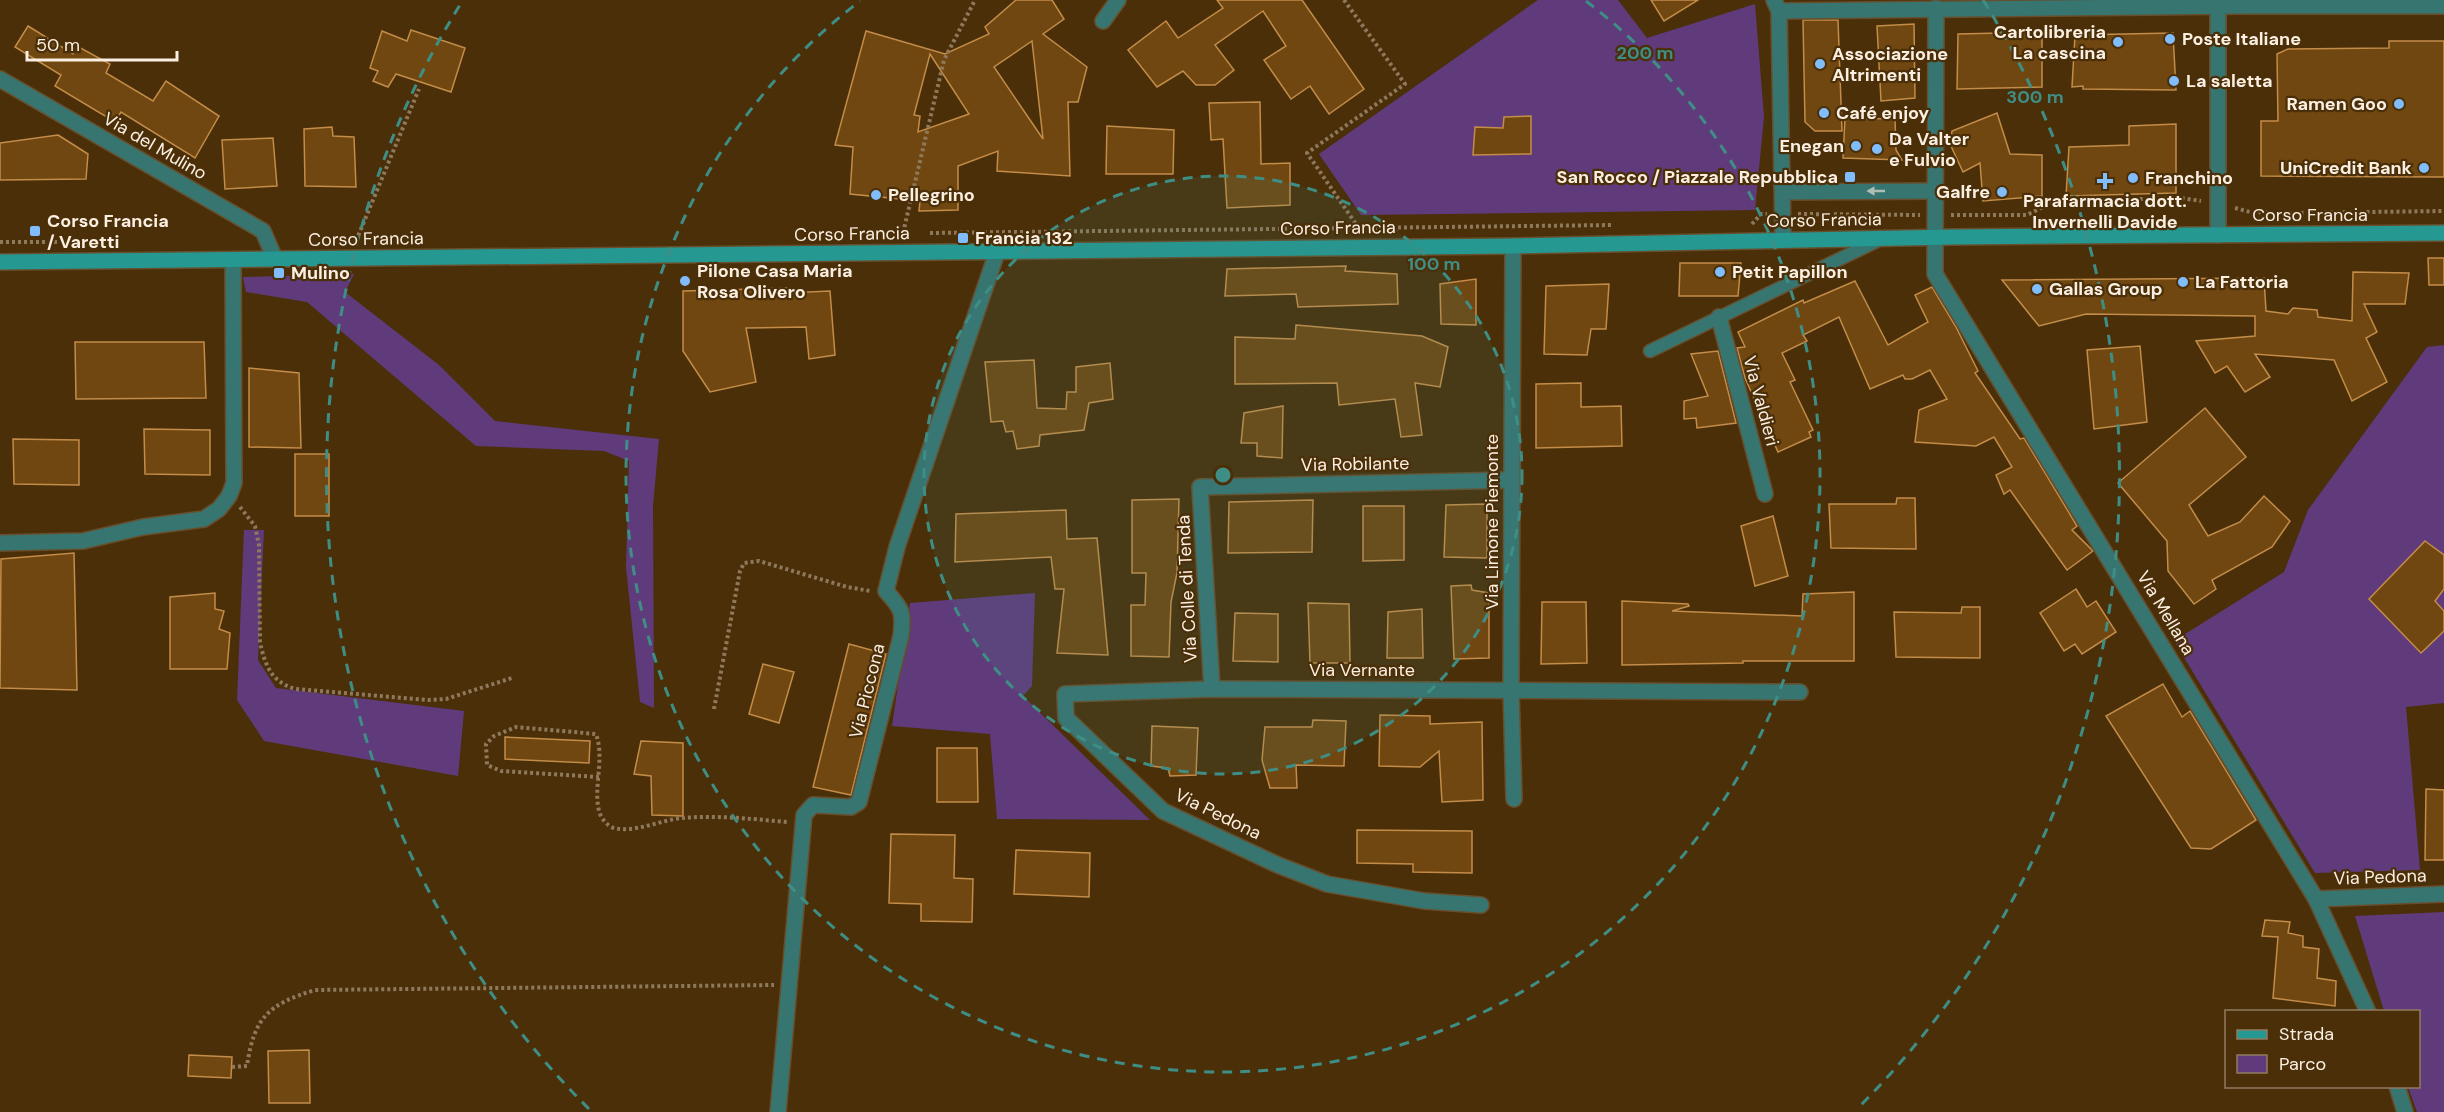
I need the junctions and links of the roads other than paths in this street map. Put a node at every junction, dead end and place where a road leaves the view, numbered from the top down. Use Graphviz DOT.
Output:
graph roads {
  1 [pos="1118,0"];
  2 [pos="2373,3"];
  3 [pos="1777,5"];
  4 [pos="2218,6"];
  5 [pos="2444,6"];
  6 [pos="1936,8"];
  7 [pos="1103,21"];
  8 [pos="0,79"];
  9 [pos="1934,191"];
  10 [pos="1783,192"];
  11 [pos="2444,233"];
  12 [pos="2218,235"];
  13 [pos="1934,237"];
  14 [pos="1883,238"];
  15 [pos="1783,240"];
  16 [pos="1513,246"];
  17 [pos="997,252"];
  18 [pos="233,260"];
  19 [pos="275,260"];
  20 [pos="0,262"];
  21 [pos="1719,317"];
  22 [pos="1650,351"];
  23 [pos="1512,480"];
  24 [pos="1200,487"];
  25 [pos="1765,494"];
  26 [pos="0,543"];
  27 [pos="1212,689"];
  28 [pos="1511,690"];
  29 [pos="1800,692"];
  30 [pos="1514,799"];
  31 [pos="2444,894"];
  32 [pos="2316,899"];
  33 [pos="1481,905"];
  34 [pos="2368,1010"];
  35 [pos="2398,1088"];
  36 [pos="778,1112"];
  37 [pos="2405,1112"];
  1 -- 7 [label="street"];
  2 -- 4 [label="street"];
  2 -- 5 [label="street"];
  3 -- 6 [label="street"];
  3 -- 10 [label="street"];
  4 -- 6 [label="street"];
  4 -- 12 [label="street"];
  6 -- 9 [label="street, Via Mellana"];
  8 -- 19 [label="street, Via del Mulino"];
  9 -- 10 [label="street, one-way"];
  9 -- 13 [label="street, Via Mellana"];
  10 -- 15 [label="street"];
  11 -- 12 [label="main road, Corso Francia"];
  12 -- 13 [label="main road, Corso Francia"];
  13 -- 14 [label="main road, Corso Francia"];
  13 -- 32 [label="street, Via Mellana"];
  14 -- 15 [label="main road, Corso Francia"];
  14 -- 21 [label="lane"];
  15 -- 16 [label="main road, Corso Francia"];
  16 -- 17 [label="main road, Corso Francia"];
  16 -- 23 [label="street, Via Limone Piemonte"];
  17 -- 19 [label="main road, Corso Francia"];
  17 -- 36 [label="street, Via Piccona"];
  18 -- 19 [label="main road, Corso Francia"];
  18 -- 20 [label="main road, Corso Francia"];
  18 -- 26 [label="street"];
  21 -- 22 [label="lane"];
  21 -- 25 [label="street, Via Valdieri"];
  23 -- 24 [label="street, Via Robilante"];
  23 -- 28 [label="street, Via Limone Piemonte"];
  24 -- 27 [label="street, Via Colle di Tenda"];
  27 -- 28 [label="street, Via Vernante"];
  27 -- 33 [label="street, Via Pedona"];
  28 -- 29 [label="street, Via Vernante"];
  28 -- 30 [label="street, Via Limone Piemonte"];
  31 -- 32 [label="street, Via Pedona"];
  32 -- 34 [label="street, Via Mellana"];
  35 -- 37 [label="street"];
}
